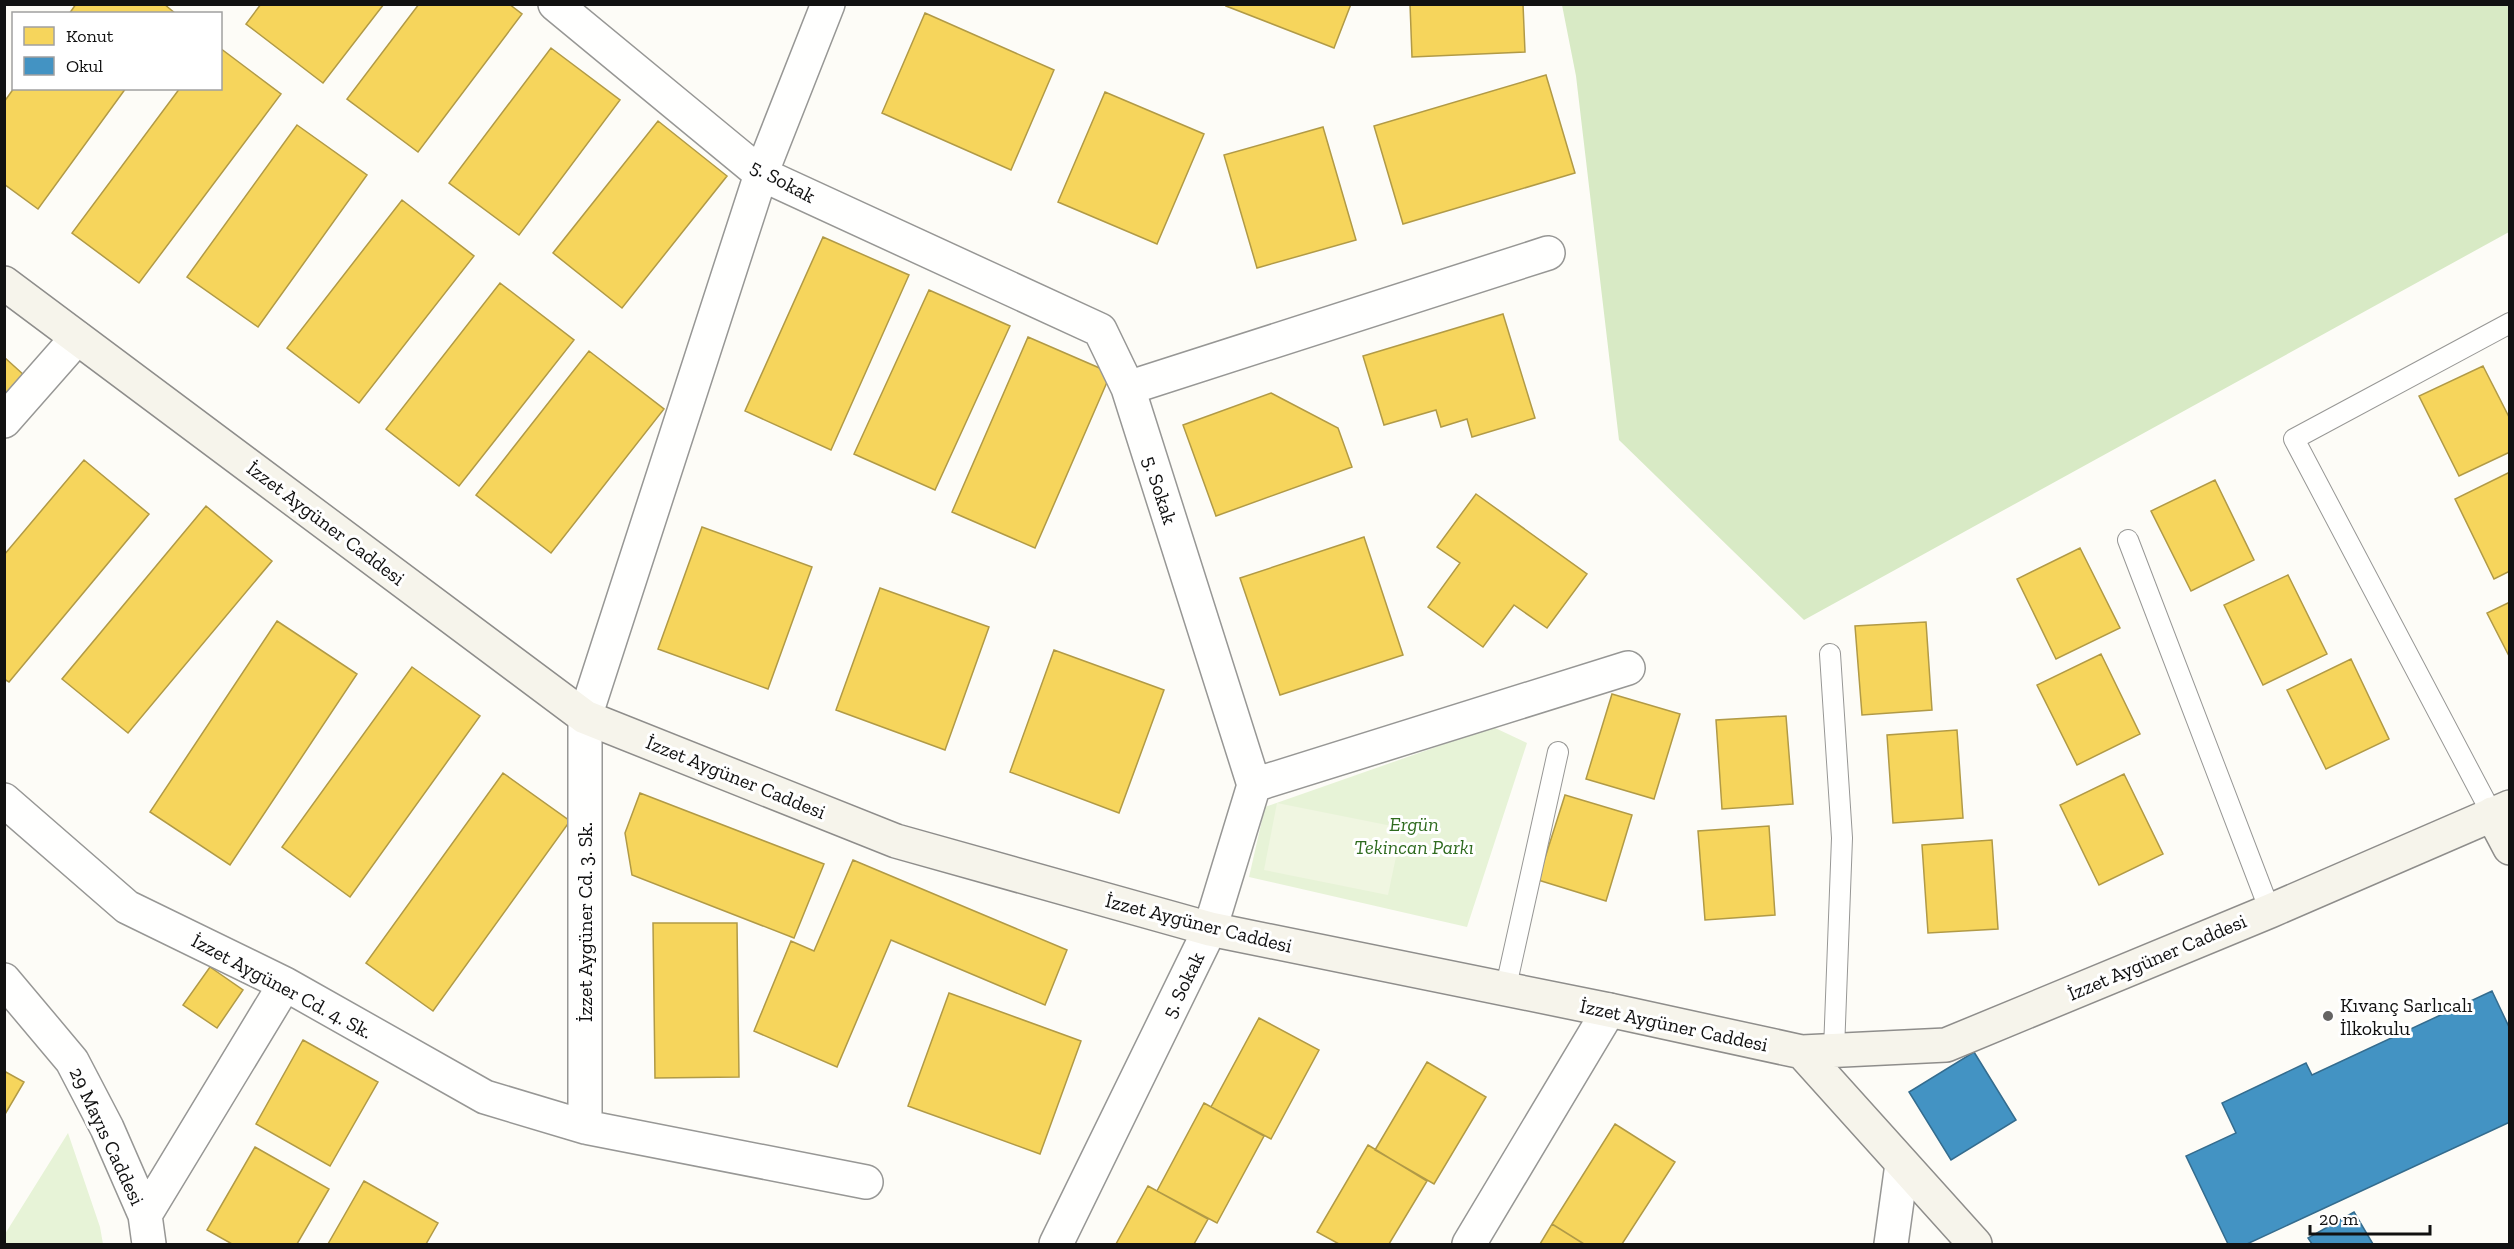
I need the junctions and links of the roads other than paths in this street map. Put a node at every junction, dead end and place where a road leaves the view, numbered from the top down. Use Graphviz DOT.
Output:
graph roads {
  1 [pos="555,4"];
  2 [pos="828,4"];
  3 [pos="761,174"];
  4 [pos="1548,254"];
  5 [pos="4,283"];
  6 [pos="2510,323"];
  7 [pos="77,338"];
  8 [pos="1128,388"];
  9 [pos="4,421"];
  10 [pos="2128,540"];
  11 [pos="1830,654"];
  12 [pos="1628,668"];
  13 [pos="585,717"];
  14 [pos="1558,752"];
  15 [pos="1254,785"];
  16 [pos="4,800"];
  17 [pos="2501,811"];
  18 [pos="2510,848"];
  19 [pos="2270,911"];
  20 [pos="1210,929"];
  21 [pos="4,980"];
  22 [pos="285,984"];
  23 [pos="1505,991"];
  24 [pos="1609,1010"];
  25 [pos="1818,1051"];
  26 [pos="585,1127"];
  27 [pos="1902,1164"];
  28 [pos="866,1182"];
  29 [pos="147,1230"];
  30 [pos="1056,1245"];
  31 [pos="1469,1245"];
  32 [pos="1891,1245"];
  33 [pos="1975,1245"];
  1 -- 3 [label="street, 5. Sokak"];
  2 -- 3 [label="street, İzzet Aygüner Cd. 3. Sk."];
  3 -- 8 [label="street, 5. Sokak"];
  3 -- 13 [label="street, İzzet Aygüner Cd. 3. Sk."];
  4 -- 8 [label="street"];
  5 -- 7 [label="street, İzzet Aygüner Caddesi"];
  6 -- 17 [label="lane"];
  7 -- 9 [label="street"];
  7 -- 13 [label="street, İzzet Aygüner Caddesi"];
  8 -- 15 [label="street, 5. Sokak"];
  10 -- 19 [label="lane"];
  11 -- 25 [label="lane"];
  12 -- 15 [label="street"];
  13 -- 20 [label="street, İzzet Aygüner Caddesi"];
  13 -- 26 [label="street, İzzet Aygüner Cd. 3. Sk."];
  14 -- 23 [label="lane"];
  15 -- 20 [label="street, 5. Sokak"];
  16 -- 22 [label="street, İzzet Aygüner Cd. 4. Sk."];
  17 -- 18 [label="street"];
  17 -- 19 [label="street, İzzet Aygüner Caddesi"];
  19 -- 25 [label="street, İzzet Aygüner Caddesi"];
  20 -- 23 [label="street, İzzet Aygüner Caddesi"];
  20 -- 30 [label="street, 5. Sokak"];
  21 -- 29 [label="street, 29 Mayıs Caddesi"];
  22 -- 26 [label="street, İzzet Aygüner Cd. 4. Sk."];
  22 -- 29 [label="street"];
  23 -- 24 [label="street, İzzet Aygüner Caddesi"];
  24 -- 25 [label="street, İzzet Aygüner Caddesi"];
  24 -- 31 [label="street"];
  25 -- 27 [label="street"];
  26 -- 28 [label="street, İzzet Aygüner Cd. 4. Sk."];
  27 -- 32 [label="street"];
  27 -- 33 [label="street"];
}
